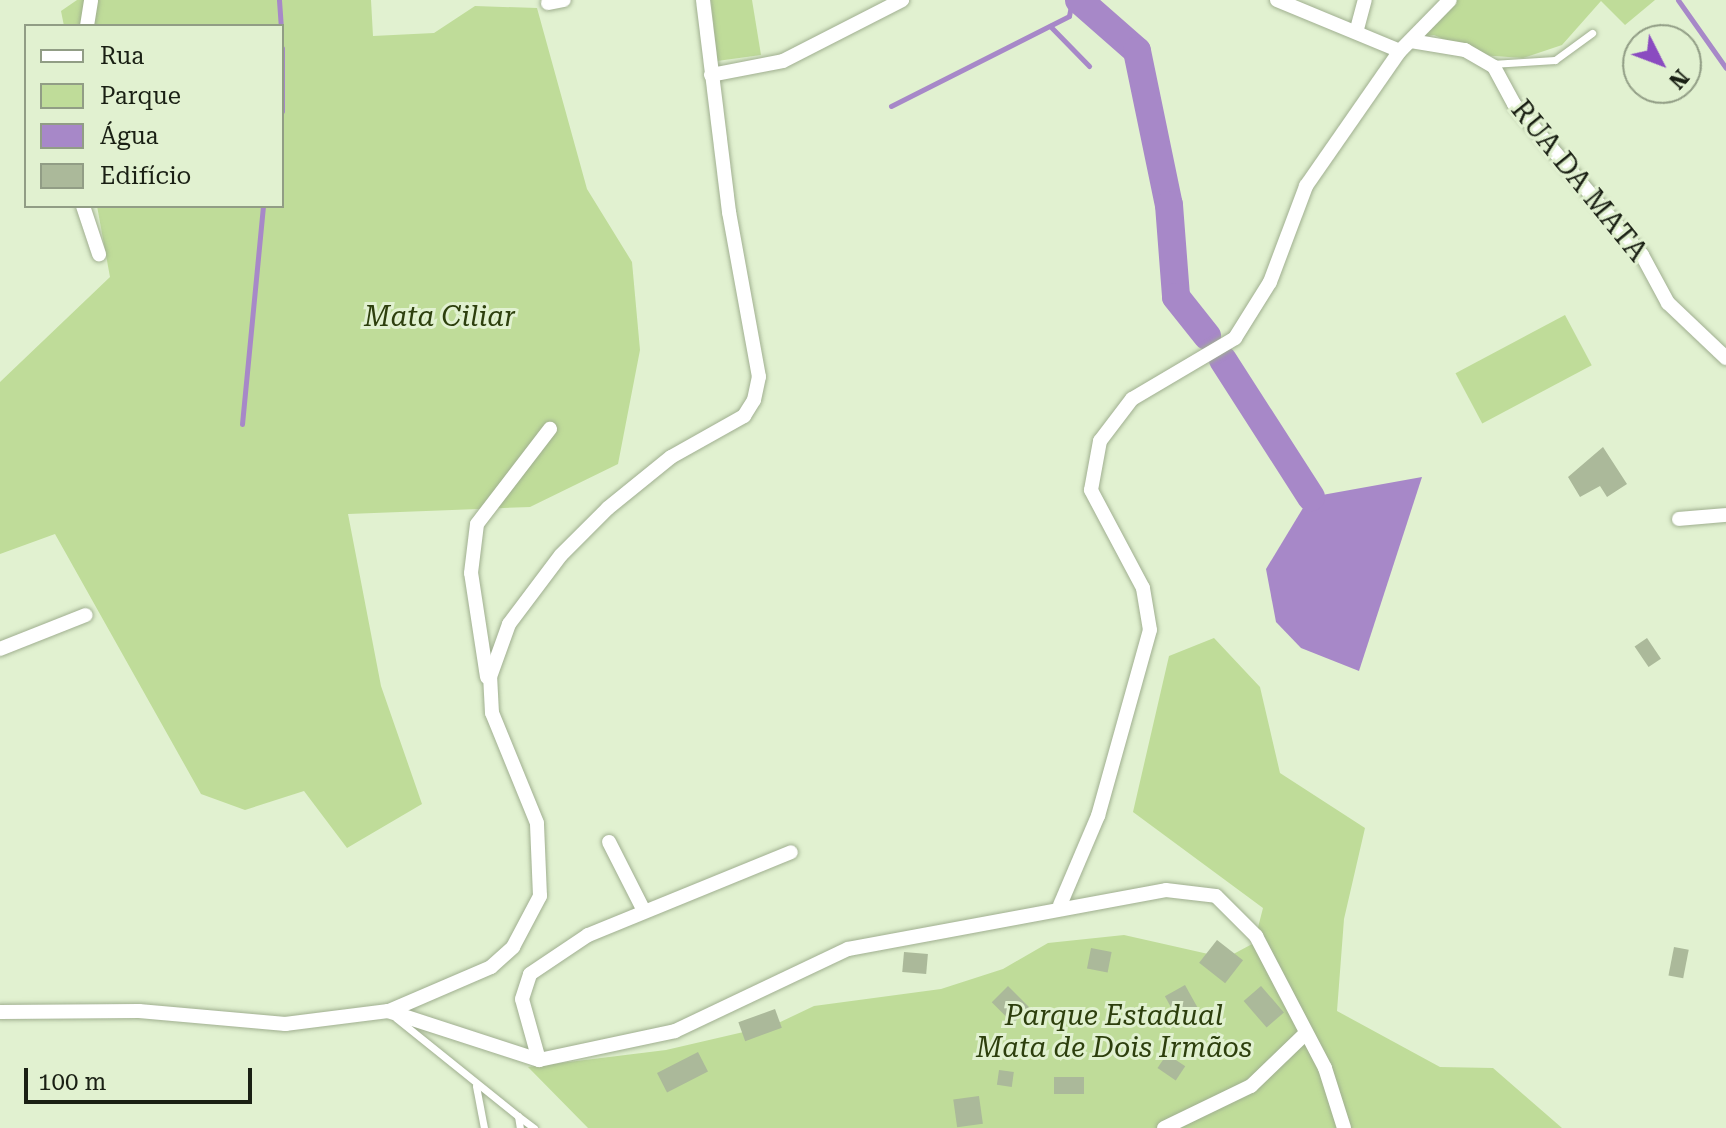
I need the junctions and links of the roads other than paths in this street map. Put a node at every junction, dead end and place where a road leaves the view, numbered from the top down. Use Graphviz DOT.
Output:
graph roads {
  1 [pos="91,0"];
  2 [pos="564,0"];
  3 [pos="703,0"];
  4 [pos="902,0"];
  5 [pos="1277,0"];
  6 [pos="1365,0"];
  7 [pos="1450,0"];
  8 [pos="548,3"];
  9 [pos="87,24"];
  10 [pos="1357,29"];
  11 [pos="1592,33"];
  12 [pos="1406,46"];
  13 [pos="1486,63"];
  14 [pos="711,75"];
  15 [pos="84,208"];
  16 [pos="99,254"];
  17 [pos="1726,358"];
  18 [pos="550,429"];
  19 [pos="1726,515"];
  20 [pos="1679,519"];
  21 [pos="86,615"];
  22 [pos="0,649"];
  23 [pos="492,713"];
  24 [pos="609,842"];
  25 [pos="791,852"];
  26 [pos="1060,905"];
  27 [pos="644,911"];
  28 [pos="388,1011"];
  29 [pos="0,1012"];
  30 [pos="1303,1036"];
  31 [pos="539,1060"];
  32 [pos="476,1086"];
  33 [pos="518,1116"];
  34 [pos="484,1128"];
  35 [pos="520,1128"];
  36 [pos="534,1128"];
  37 [pos="1164,1128"];
  38 [pos="1344,1128"];
  1 -- 9 [label="street"];
  2 -- 8 [label="street"];
  3 -- 14 [label="street"];
  4 -- 14 [label="street"];
  5 -- 10 [label="street, RUA DA MATA"];
  6 -- 10 [label="street"];
  7 -- 12 [label="street"];
  10 -- 12 [label="street, RUA DA MATA"];
  11 -- 13 [label="lane"];
  12 -- 13 [label="street, RUA DA MATA"];
  12 -- 26 [label="street"];
  13 -- 17 [label="street, RUA DA MATA"];
  14 -- 23 [label="street"];
  15 -- 16 [label="street"];
  18 -- 23 [label="street"];
  19 -- 20 [label="street"];
  21 -- 22 [label="street"];
  23 -- 28 [label="street"];
  24 -- 27 [label="street"];
  25 -- 27 [label="street"];
  26 -- 30 [label="street"];
  26 -- 31 [label="street"];
  27 -- 31 [label="street"];
  28 -- 29 [label="street"];
  28 -- 31 [label="street"];
  28 -- 32 [label="lane"];
  30 -- 37 [label="street"];
  30 -- 38 [label="street"];
  32 -- 33 [label="lane"];
  32 -- 34 [label="lane"];
  33 -- 35 [label="lane"];
  33 -- 36 [label="lane"];
}
